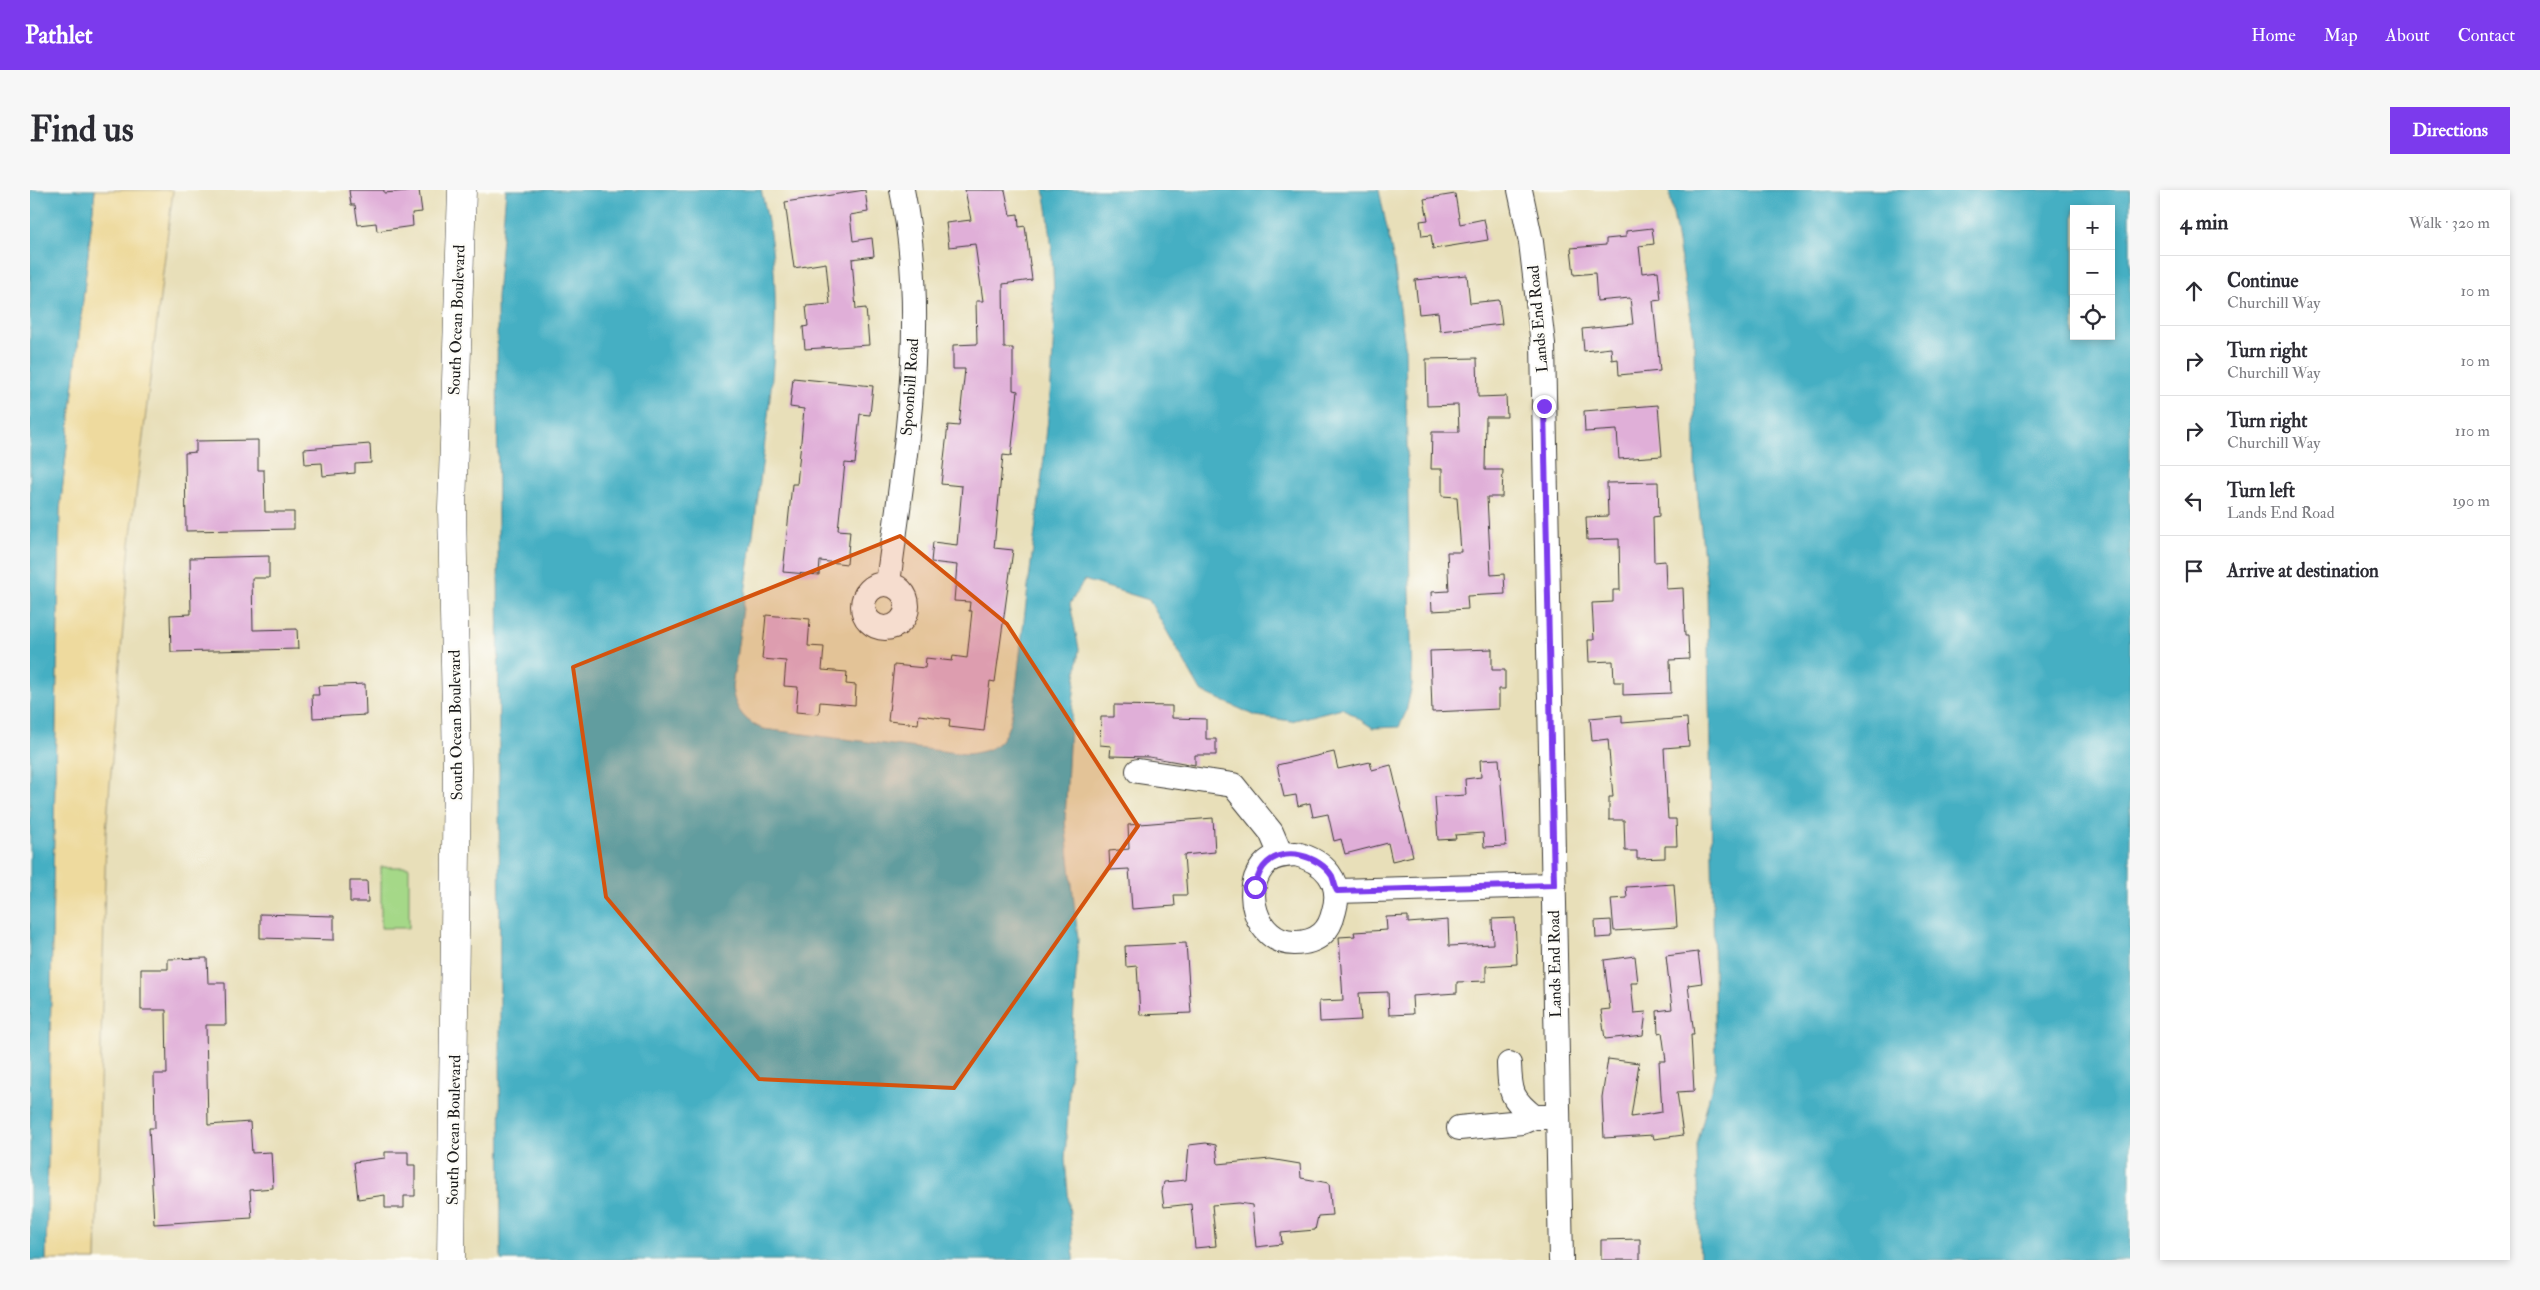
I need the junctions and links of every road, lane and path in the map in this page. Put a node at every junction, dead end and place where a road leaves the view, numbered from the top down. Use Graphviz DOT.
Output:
graph roads {
  1 [pos="462,190"];
  2 [pos="902,190"];
  3 [pos="1520,190"];
  4 [pos="888,584"];
  5 [pos="1138,771"];
  6 [pos="1281,855"];
  7 [pos="1554,885"];
  8 [pos="1337,891"];
  9 [pos="1509,1064"];
  10 [pos="1534,1117"];
  11 [pos="1558,1117"];
  12 [pos="1459,1128"];
  13 [pos="451,1260"];
  14 [pos="1561,1260"];
  1 -- 13 [label="main road, South Ocean Boulevard"];
  2 -- 4 [label="street, Spoonbill Road"];
  3 -- 7 [label="street, Lands End Road"];
  5 -- 6 [label="street"];
  6 -- 8 [label="street"];
  6 -- 8 [label="street"];
  7 -- 8 [label="street"];
  7 -- 11 [label="street, Lands End Road"];
  9 -- 10 [label="street"];
  10 -- 11 [label="street"];
  10 -- 12 [label="street"];
  11 -- 14 [label="street, Lands End Road"];
}
